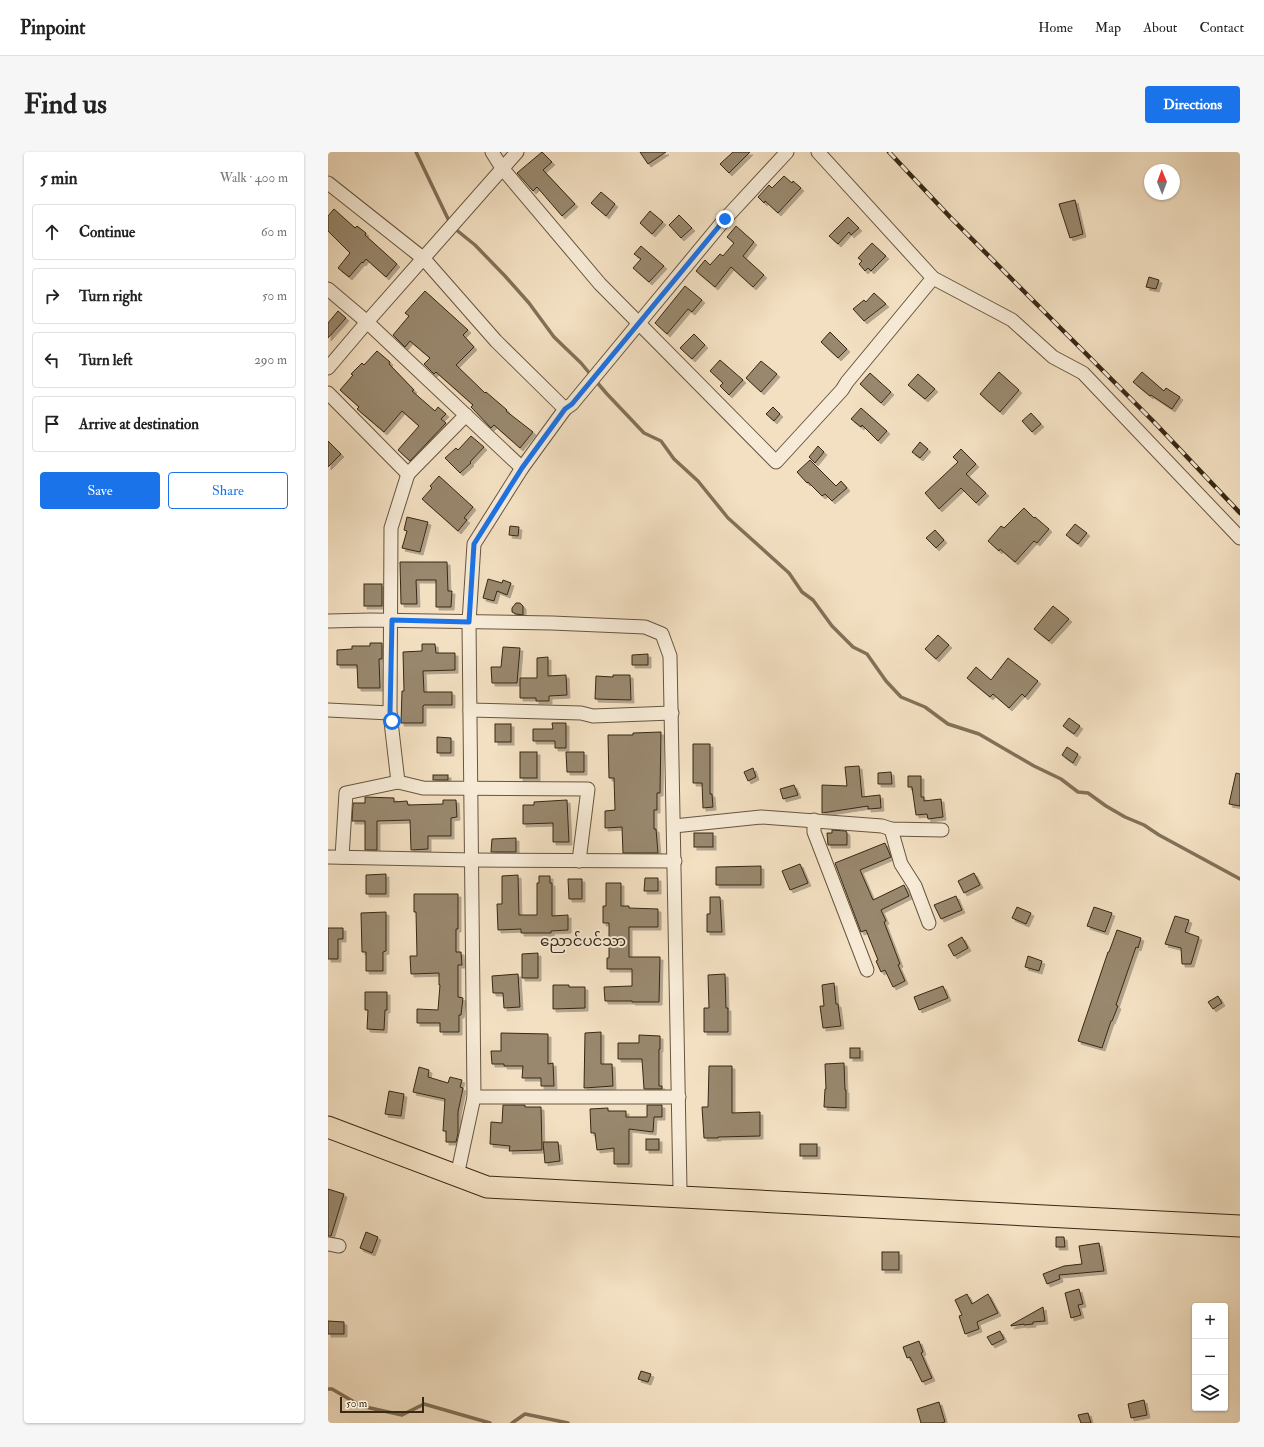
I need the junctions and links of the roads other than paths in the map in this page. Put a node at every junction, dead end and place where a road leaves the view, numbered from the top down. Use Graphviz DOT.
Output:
graph roads {
  1 [pos="492,152"];
  2 [pos="517,152"];
  3 [pos="787,152"];
  4 [pos="818,152"];
  5 [pos="502,168"];
  6 [pos="328,183"];
  7 [pos="424,259"];
  8 [pos="933,278"];
  9 [pos="328,289"];
  10 [pos="366,322"];
  11 [pos="638,323"];
  12 [pos="328,368"];
  13 [pos="328,393"];
  14 [pos="565,409"];
  15 [pos="466,415"];
  16 [pos="522,468"];
  17 [pos="408,474"];
  18 [pos="1240,538"];
  19 [pos="392,620"];
  20 [pos="328,621"];
  21 [pos="469,622"];
  22 [pos="328,710"];
  23 [pos="470,710"];
  24 [pos="390,713"];
  25 [pos="672,714"];
  26 [pos="398,782"];
  27 [pos="471,788"];
  28 [pos="814,820"];
  29 [pos="674,826"];
  30 [pos="891,829"];
  31 [pos="942,830"];
  32 [pos="328,857"];
  33 [pos="342,857"];
  34 [pos="472,860"];
  35 [pos="579,861"];
  36 [pos="675,861"];
  37 [pos="929,923"];
  38 [pos="867,970"];
  39 [pos="474,1097"];
  40 [pos="679,1097"];
  41 [pos="328,1127"];
  42 [pos="457,1176"];
  43 [pos="681,1198"];
  44 [pos="1240,1226"];
  1 -- 5 [label="street"];
  2 -- 5 [label="street"];
  3 -- 11 [label="street"];
  4 -- 8 [label="street"];
  5 -- 7 [label="street"];
  5 -- 11 [label="street"];
  6 -- 7 [label="street"];
  7 -- 10 [label="street"];
  7 -- 14 [label="street"];
  8 -- 11 [label="street"];
  8 -- 18 [label="street"];
  9 -- 10 [label="street"];
  10 -- 12 [label="street"];
  10 -- 15 [label="street"];
  11 -- 14 [label="street"];
  13 -- 17 [label="street"];
  14 -- 16 [label="street"];
  15 -- 16 [label="street"];
  15 -- 17 [label="street"];
  16 -- 21 [label="street"];
  17 -- 19 [label="street"];
  19 -- 20 [label="street"];
  19 -- 21 [label="street"];
  19 -- 24 [label="street"];
  21 -- 23 [label="street"];
  21 -- 25 [label="street"];
  22 -- 24 [label="street"];
  23 -- 25 [label="street"];
  23 -- 27 [label="street"];
  24 -- 26 [label="street"];
  25 -- 29 [label="street"];
  26 -- 27 [label="street"];
  26 -- 33 [label="street"];
  27 -- 34 [label="street"];
  27 -- 35 [label="street"];
  28 -- 29 [label="street"];
  28 -- 30 [label="street"];
  28 -- 38 [label="street"];
  29 -- 36 [label="street"];
  30 -- 31 [label="street"];
  30 -- 37 [label="street"];
  32 -- 33 [label="street"];
  33 -- 34 [label="street"];
  34 -- 35 [label="street"];
  34 -- 39 [label="street"];
  35 -- 36 [label="street"];
  36 -- 40 [label="street"];
  39 -- 40 [label="street"];
  39 -- 42 [label="street"];
  40 -- 43 [label="street"];
  41 -- 42 [label="highway"];
  42 -- 43 [label="highway"];
  43 -- 44 [label="highway"];
}
